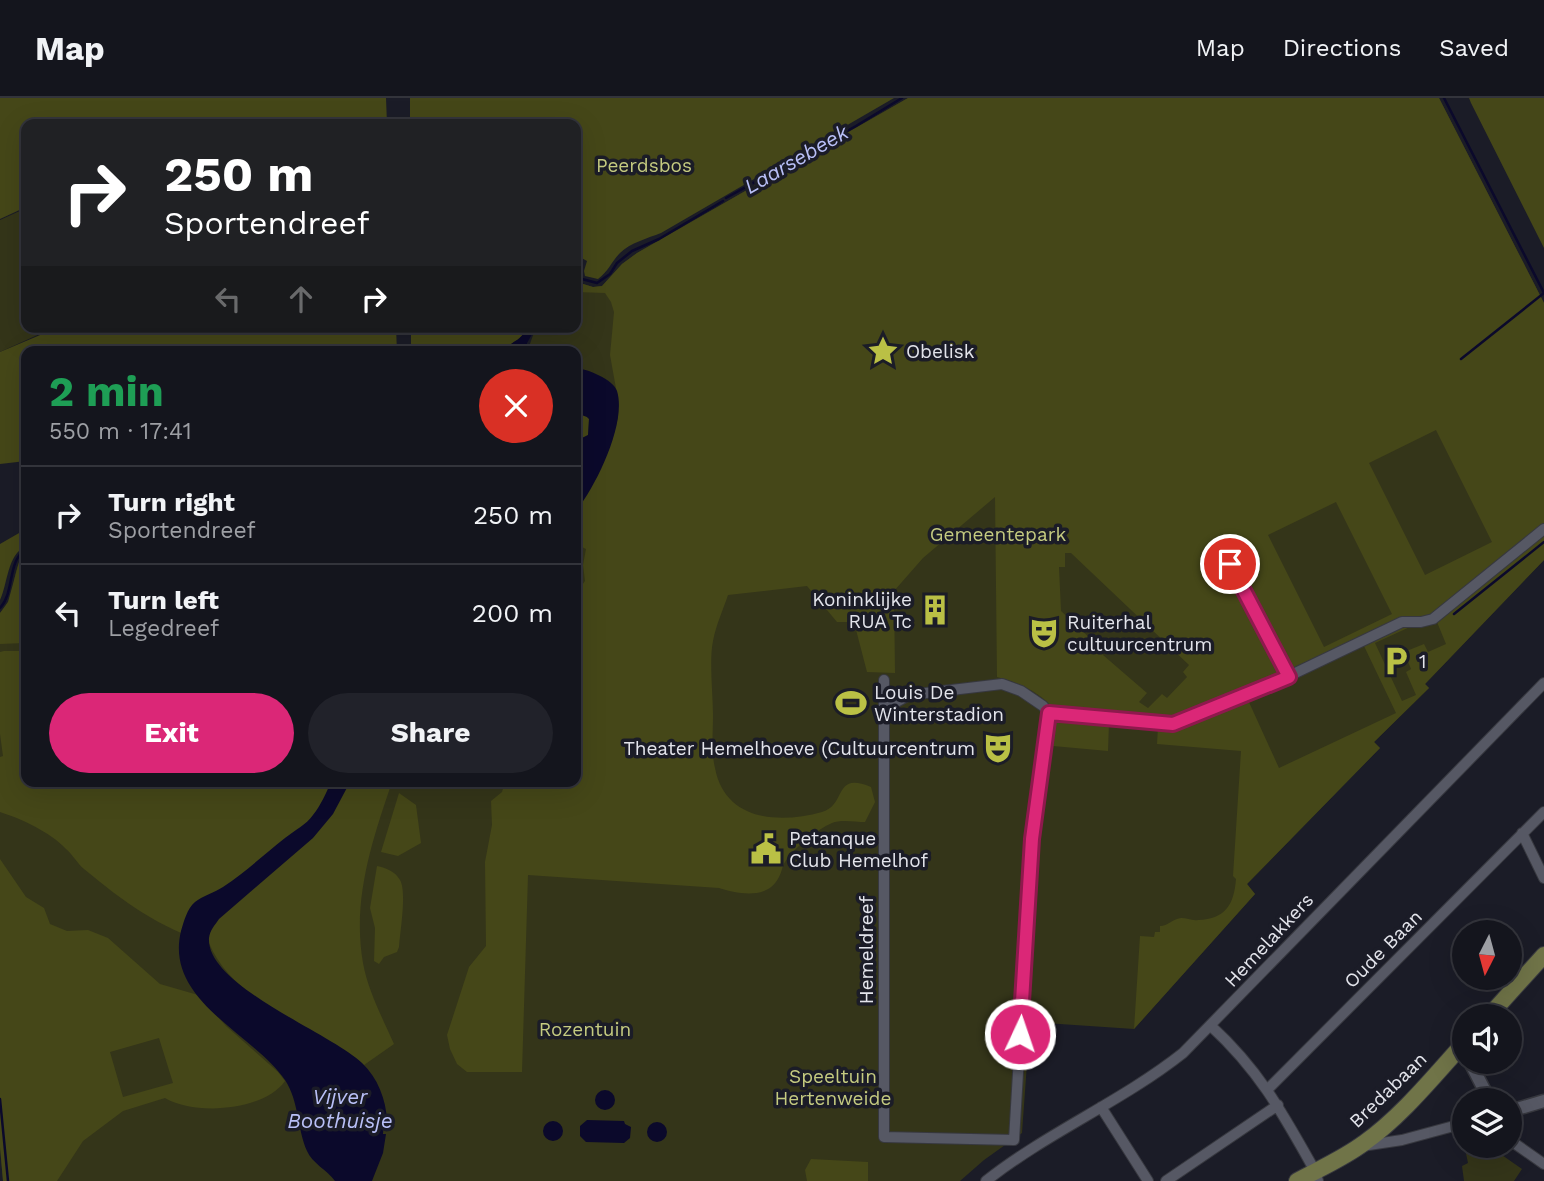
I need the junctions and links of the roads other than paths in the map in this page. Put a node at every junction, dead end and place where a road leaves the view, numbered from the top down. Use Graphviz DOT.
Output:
graph roads {
  1 [pos="1544,529"];
  2 [pos="1230,564"];
  3 [pos="1289,677"];
  4 [pos="1544,683"];
  5 [pos="903,696"];
  6 [pos="884,709"];
  7 [pos="1049,713"];
  8 [pos="1544,812"];
  9 [pos="1522,833"];
  10 [pos="1544,878"];
  11 [pos="1544,955"];
  12 [pos="1500,1004"];
  13 [pos="1211,1027"];
  14 [pos="1452,1059"];
  15 [pos="1268,1089"];
  16 [pos="1544,1101"];
  17 [pos="1278,1105"];
  18 [pos="1101,1107"];
  19 [pos="1522,1107"];
  20 [pos="1452,1127"];
  21 [pos="1014,1140"];
  22 [pos="1361,1146"];
  23 [pos="1522,1149"];
  24 [pos="1023,1154"];
  25 [pos="1544,1164"];
  26 [pos="1317,1176"];
  27 [pos="986,1181"];
  28 [pos="1148,1181"];
  29 [pos="1166,1181"];
  30 [pos="1297,1181"];
  1 -- 3 [label="street"];
  2 -- 3 [label="street"];
  3 -- 7 [label="street"];
  4 -- 13 [label="street, Hemelakkers"];
  5 -- 6 [label="street"];
  5 -- 6 [label="street, Hemeldreef"];
  5 -- 7 [label="street"];
  6 -- 21 [label="street, Hemeldreef"];
  7 -- 21 [label="street"];
  8 -- 9 [label="street, Oude Baan"];
  9 -- 10 [label="street"];
  9 -- 15 [label="street, Oude Baan"];
  11 -- 12 [label="main road"];
  13 -- 15 [label="street"];
  13 -- 18 [label="street, Hemelakkers"];
  14 -- 22 [label="main road, Bredabaan"];
  15 -- 17 [label="street"];
  16 -- 19 [label="street"];
  17 -- 26 [label="street"];
  17 -- 29 [label="street"];
  18 -- 24 [label="street, Hemelakkers"];
  18 -- 28 [label="street"];
  20 -- 22 [label="street"];
  21 -- 24 [label="street"];
  22 -- 26 [label="main road, Bredabaan"];
  23 -- 25 [label="street"];
  24 -- 27 [label="street, Hemelakkers"];
  26 -- 30 [label="main road, Bredabaan"];
}
